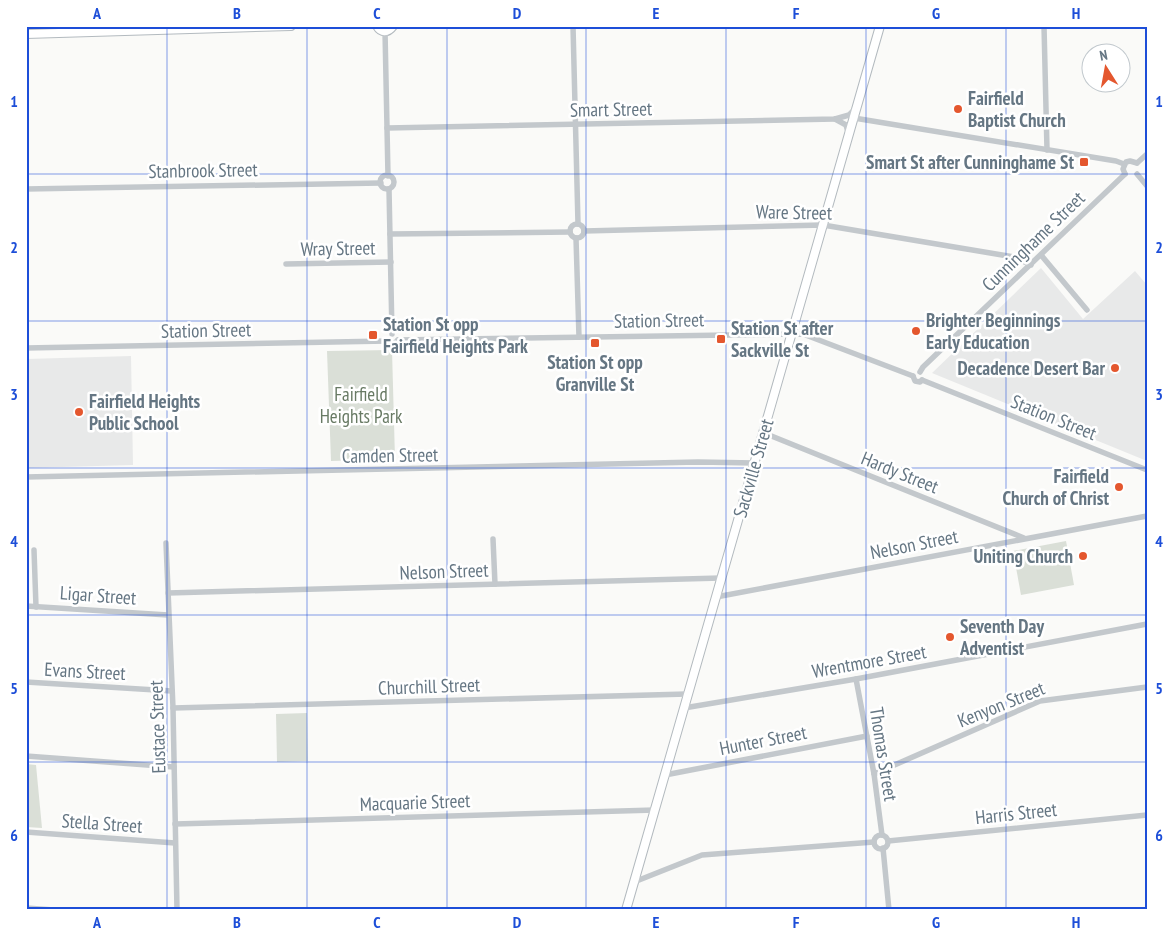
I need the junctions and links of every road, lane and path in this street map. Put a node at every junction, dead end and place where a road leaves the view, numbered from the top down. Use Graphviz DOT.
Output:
graph roads {
  1 [pos="291,26"];
  2 [pos="377,26"];
  3 [pos="393,26"];
  4 [pos="573,26"];
  5 [pos="880,26"];
  6 [pos="1044,26"];
  7 [pos="223,27"];
  8 [pos="126,28"];
  9 [pos="385,32"];
  10 [pos="26,34"];
  11 [pos="858,104"];
  12 [pos="854,118"];
  13 [pos="835,119"];
  14 [pos="575,125"];
  15 [pos="387,128"];
  16 [pos="849,138"];
  17 [pos="1047,150"];
  18 [pos="1147,154"];
  19 [pos="1137,163"];
  20 [pos="1124,164"];
  21 [pos="1125,174"];
  22 [pos="1137,174"];
  23 [pos="388,176"];
  24 [pos="381,183"];
  25 [pos="1147,186"];
  26 [pos="26,189"];
  27 [pos="389,189"];
  28 [pos="578,224"];
  29 [pos="823,225"];
  30 [pos="584,231"];
  31 [pos="570,232"];
  32 [pos="390,234"];
  33 [pos="576,238"];
  34 [pos="1041,255"];
  35 [pos="391,262"];
  36 [pos="286,264"];
  37 [pos="1031,265"];
  38 [pos="1087,310"];
  39 [pos="392,334"];
  40 [pos="791,334"];
  41 [pos="579,337"];
  42 [pos="387,340"];
  43 [pos="398,340"];
  44 [pos="26,348"];
  45 [pos="920,372"];
  46 [pos="913,376"];
  47 [pos="922,380"];
  48 [pos="764,433"];
  49 [pos="755,463"];
  50 [pos="1147,470"];
  51 [pos="26,477"];
  52 [pos="1147,516"];
  53 [pos="494,539"];
  54 [pos="1026,539"];
  55 [pos="166,543"];
  56 [pos="34,550"];
  57 [pos="721,578"];
  58 [pos="495,584"];
  59 [pos="168,593"];
  60 [pos="716,596"];
  61 [pos="26,606"];
  62 [pos="36,607"];
  63 [pos="168,615"];
  64 [pos="1147,624"];
  65 [pos="856,679"];
  66 [pos="26,682"];
  67 [pos="1147,687"];
  68 [pos="172,691"];
  69 [pos="687,694"];
  70 [pos="172,708"];
  71 [pos="684,708"];
  72 [pos="867,736"];
  73 [pos="26,756"];
  74 [pos="174,767"];
  75 [pos="665,774"];
  76 [pos="874,774"];
  77 [pos="655,810"];
  78 [pos="1147,815"];
  79 [pos="175,824"];
  80 [pos="26,832"];
  81 [pos="882,835"];
  82 [pos="888,841"];
  83 [pos="874,842"];
  84 [pos="175,843"];
  85 [pos="883,848"];
  86 [pos="634,882"];
  87 [pos="26,908"];
  88 [pos="54,910"];
  89 [pos="177,910"];
  90 [pos="626,910"];
  91 [pos="888,910"];
  1 -- 7 [label="main road"];
  2 -- 9 [label="main road"];
  3 -- 9 [label="main road"];
  4 -- 14 [label="street"];
  5 -- 11 [label="main road, Sackville Street"];
  6 -- 17 [label="street"];
  7 -- 8 [label="main road"];
  8 -- 10 [label="main road"];
  9 -- 15 [label="street"];
  11 -- 12 [label="main road, Sackville Street"];
  11 -- 13 [label="street, Smart Street"];
  12 -- 16 [label="main road, Sackville Street"];
  12 -- 17 [label="street"];
  13 -- 14 [label="street, Smart Street"];
  13 -- 16 [label="street"];
  14 -- 15 [label="street, Smart Street"];
  14 -- 28 [label="street"];
  15 -- 23 [label="street"];
  16 -- 29 [label="main road, Sackville Street"];
  17 -- 20 [label="street"];
  18 -- 19 [label="street"];
  19 -- 20 [label="street"];
  19 -- 22 [label="street"];
  20 -- 21 [label="street"];
  21 -- 22 [label="street"];
  21 -- 34 [label="street, Cunninghame Street"];
  22 -- 25 [label="street"];
  23 -- 24 [label="street"];
  23 -- 27 [label="street"];
  24 -- 26 [label="street, Stanbrook Street"];
  24 -- 27 [label="street"];
  27 -- 32 [label="street"];
  28 -- 30 [label="street"];
  28 -- 31 [label="street"];
  29 -- 30 [label="street, Ware Street"];
  29 -- 37 [label="street, Ware Street"];
  29 -- 40 [label="main road, Sackville Street"];
  30 -- 33 [label="street"];
  31 -- 32 [label="street"];
  31 -- 33 [label="street"];
  32 -- 35 [label="street"];
  33 -- 41 [label="street"];
  34 -- 37 [label="street, Cunninghame Street"];
  34 -- 38 [label="street"];
  35 -- 36 [label="street, Wray Street"];
  35 -- 39 [label="street"];
  37 -- 45 [label="street, Cunninghame Street"];
  39 -- 42 [label="street"];
  39 -- 43 [label="street"];
  40 -- 41 [label="street, Station Street"];
  40 -- 46 [label="street, Station Street"];
  40 -- 48 [label="main road, Sackville Street"];
  41 -- 43 [label="street, Station Street"];
  42 -- 43 [label="street"];
  42 -- 44 [label="street, Station Street"];
  45 -- 46 [label="street"];
  45 -- 47 [label="street"];
  46 -- 47 [label="street"];
  47 -- 50 [label="street, Station Street"];
  48 -- 49 [label="main road, Sackville Street"];
  48 -- 54 [label="street, Hardy Street"];
  49 -- 51 [label="street, Camden Street"];
  49 -- 57 [label="main road, Sackville Street"];
  52 -- 54 [label="street, Nelson Street"];
  53 -- 58 [label="street"];
  54 -- 60 [label="street, Nelson Street"];
  55 -- 59 [label="street, Eustace Street"];
  56 -- 62 [label="street"];
  57 -- 58 [label="street, Nelson Street"];
  57 -- 60 [label="main road, Sackville Street"];
  58 -- 59 [label="street, Nelson Street"];
  59 -- 63 [label="street, Eustace Street"];
  60 -- 69 [label="main road, Sackville Street"];
  61 -- 62 [label="street, Ligar Street"];
  62 -- 63 [label="street, Ligar Street"];
  63 -- 68 [label="street, Eustace Street"];
  64 -- 65 [label="street, Wrentmore Street"];
  65 -- 71 [label="street, Wrentmore Street"];
  65 -- 72 [label="street, Thomas Street"];
  66 -- 68 [label="street, Evans Street"];
  67 -- 76 [label="street, Kenyon Street"];
  68 -- 70 [label="street, Eustace Street"];
  69 -- 70 [label="street, Churchill Street"];
  69 -- 71 [label="main road, Sackville Street"];
  70 -- 74 [label="street, Eustace Street"];
  71 -- 75 [label="main road, Sackville Street"];
  72 -- 75 [label="street, Hunter Street"];
  72 -- 76 [label="street, Thomas Street"];
  73 -- 74 [label="street"];
  74 -- 79 [label="street, Eustace Street"];
  75 -- 77 [label="main road, Sackville Street"];
  76 -- 81 [label="street, Thomas Street"];
  77 -- 79 [label="street, Macquarie Street"];
  77 -- 86 [label="main road, Sackville Street"];
  78 -- 82 [label="street, Harris Street"];
  79 -- 84 [label="street, Eustace Street"];
  80 -- 84 [label="street, Stella Street"];
  81 -- 82 [label="street"];
  81 -- 83 [label="street"];
  82 -- 85 [label="street"];
  83 -- 85 [label="street"];
  83 -- 86 [label="street"];
  84 -- 89 [label="street, Eustace Street"];
  85 -- 91 [label="street"];
  86 -- 90 [label="main road, Sackville Street"];
  87 -- 88 [label="street"];
}
